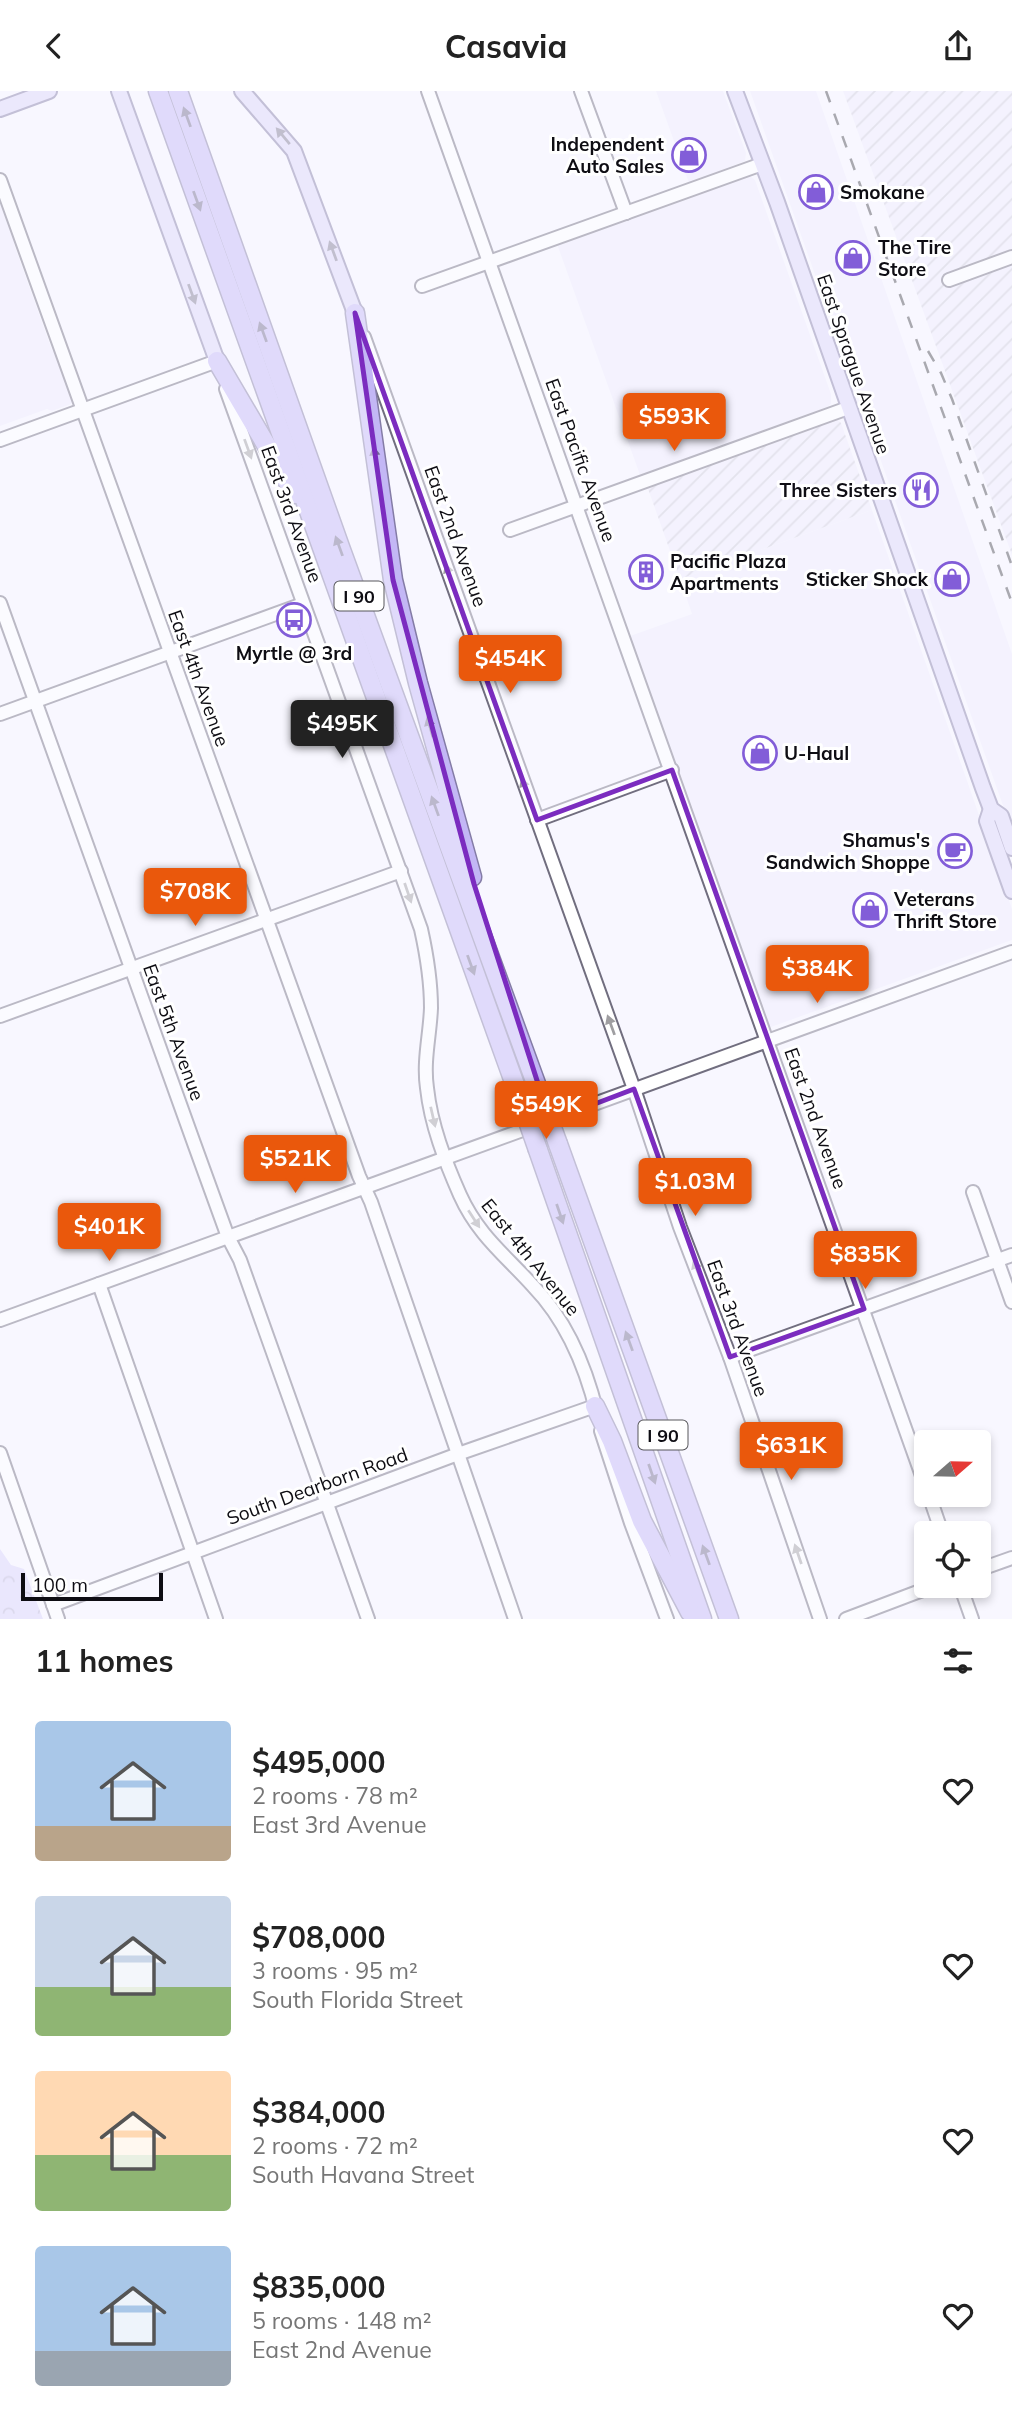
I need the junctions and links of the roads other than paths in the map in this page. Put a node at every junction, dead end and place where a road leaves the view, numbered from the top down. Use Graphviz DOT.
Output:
graph roads {
  1 [pos="49,91"];
  2 [pos="120,91"];
  3 [pos="158,91"];
  4 [pos="178,91"];
  5 [pos="242,91"];
  6 [pos="428,91"];
  7 [pos="581,91"];
  8 [pos="735,91"];
  9 [pos="0,109"];
  10 [pos="762,164"];
  11 [pos="0,180"];
  12 [pos="626,213"];
  13 [pos="1012,257"];
  14 [pos="490,262"];
  15 [pos="949,280"];
  16 [pos="422,286"];
  17 [pos="355,313"];
  18 [pos="217,362"];
  19 [pos="848,408"];
  20 [pos="82,410"];
  21 [pos="0,440"];
  22 [pos="576,506"];
  23 [pos="510,530"];
  24 [pos="317,532"];
  25 [pos="0,603"];
  26 [pos="303,604"];
  27 [pos="170,652"];
  28 [pos="35,701"];
  29 [pos="0,714"];
  30 [pos="672,771"];
  31 [pos="991,810"];
  32 [pos="537,821"];
  33 [pos="1012,848"];
  34 [pos="401,871"];
  35 [pos="1012,891"];
  36 [pos="267,919"];
  37 [pos="1012,952"];
  38 [pos="131,969"];
  39 [pos="0,1016"];
  40 [pos="768,1040"];
  41 [pos="524,1052"];
  42 [pos="634,1089"];
  43 [pos="446,1158"];
  44 [pos="363,1188"];
  45 [pos="973,1192"];
  46 [pos="228,1237"];
  47 [pos="1012,1255"];
  48 [pos="998,1261"];
  49 [pos="99,1284"];
  50 [pos="1012,1302"];
  51 [pos="863,1309"];
  52 [pos="0,1320"];
  53 [pos="730,1357"];
  54 [pos="595,1406"];
  55 [pos="0,1453"];
  56 [pos="914,1453"];
  57 [pos="458,1454"];
  58 [pos="328,1502"];
  59 [pos="192,1553"];
  60 [pos="1012,1558"];
  61 [pos="991,1565"];
  62 [pos="914,1593"];
  63 [pos="965,1598"];
  64 [pos="53,1605"];
  65 [pos="58,1619"];
  66 [pos="216,1619"];
  67 [pos="368,1619"];
  68 [pos="515,1619"];
  69 [pos="667,1619"];
  70 [pos="694,1619"];
  71 [pos="702,1619"];
  72 [pos="729,1619"];
  73 [pos="820,1619"];
  74 [pos="846,1619"];
  75 [pos="972,1619"];
  1 -- 9 [label="main road"];
  2 -- 18 [label="main road, East 3rd Avenue, one-way"];
  3 -- 24 [label="highway, I 90, one-way"];
  41 -- 4 [label="highway, I 90, one-way"];
  17 -- 5 [label="main road, East 2nd Avenue, one-way"];
  6 -- 14 [label="street, East Pacific Avenue"];
  7 -- 12 [label="street"];
  8 -- 10 [label="main road, East Sprague Avenue"];
  10 -- 12 [label="street"];
  10 -- 19 [label="main road, East Sprague Avenue"];
  11 -- 20 [label="street, East 4th Avenue"];
  12 -- 14 [label="street"];
  13 -- 15 [label="street"];
  14 -- 16 [label="street"];
  14 -- 22 [label="street, East Pacific Avenue"];
  32 -- 17 [label="street, East 2nd Avenue, one-way"];
  41 -- 17 [label="highway, one-way"];
  18 -- 20 [label="street"];
  18 -- 24 [label="highway"];
  18 -- 26 [label="street, East 3rd Avenue, one-way"];
  19 -- 22 [label="street"];
  19 -- 31 [label="main road, East Sprague Avenue"];
  20 -- 21 [label="street"];
  20 -- 27 [label="street, East 4th Avenue"];
  22 -- 23 [label="street"];
  22 -- 30 [label="street, East Pacific Avenue"];
  24 -- 71 [label="highway, I 90, one-way, bridge"];
  25 -- 28 [label="street, East 5th Avenue"];
  26 -- 27 [label="street"];
  26 -- 34 [label="street, East 3rd Avenue"];
  27 -- 28 [label="street"];
  27 -- 36 [label="street, East 4th Avenue"];
  28 -- 29 [label="street"];
  28 -- 38 [label="street, East 5th Avenue"];
  30 -- 32 [label="street"];
  30 -- 40 [label="street, East Pacific Avenue"];
  31 -- 33 [label="main road, East Sprague Avenue"];
  31 -- 35 [label="main road, East Sprague Avenue"];
  42 -- 32 [label="street, East 2nd Avenue, one-way"];
  34 -- 36 [label="street"];
  34 -- 43 [label="street, East 3rd Avenue, one-way"];
  36 -- 38 [label="street"];
  36 -- 44 [label="street, East 4th Avenue"];
  37 -- 40 [label="street"];
  38 -- 39 [label="street"];
  38 -- 46 [label="street, East 5th Avenue"];
  40 -- 42 [label="street"];
  40 -- 51 [label="street, East 2nd Avenue"];
  72 -- 41 [label="highway, I 90, one-way, bridge"];
  42 -- 43 [label="street"];
  53 -- 42 [label="street, East 3rd Avenue, one-way"];
  43 -- 44 [label="street"];
  43 -- 54 [label="street, East 4th Avenue, one-way"];
  44 -- 46 [label="street"];
  44 -- 57 [label="street"];
  45 -- 48 [label="street"];
  46 -- 49 [label="street"];
  46 -- 58 [label="street, East 5th Avenue"];
  47 -- 48 [label="street"];
  48 -- 50 [label="street"];
  48 -- 51 [label="street"];
  49 -- 52 [label="street"];
  49 -- 59 [label="street"];
  51 -- 53 [label="street"];
  51 -- 56 [label="street, East 2nd Avenue"];
  73 -- 53 [label="street, East 3rd Avenue, one-way"];
  54 -- 57 [label="street, South Dearborn Road"];
  54 -- 69 [label="street, East 4th Avenue"];
  54 -- 70 [label="highway"];
  55 -- 64 [label="street"];
  57 -- 58 [label="street, South Dearborn Road"];
  57 -- 68 [label="street"];
  58 -- 59 [label="street, South Dearborn Road"];
  58 -- 67 [label="street, East 5th Avenue"];
  59 -- 64 [label="street, South Dearborn Road"];
  59 -- 66 [label="street"];
  60 -- 61 [label="street"];
  62 -- 74 [label="street"];
  63 -- 75 [label="street"];
  64 -- 65 [label="street"];
}
